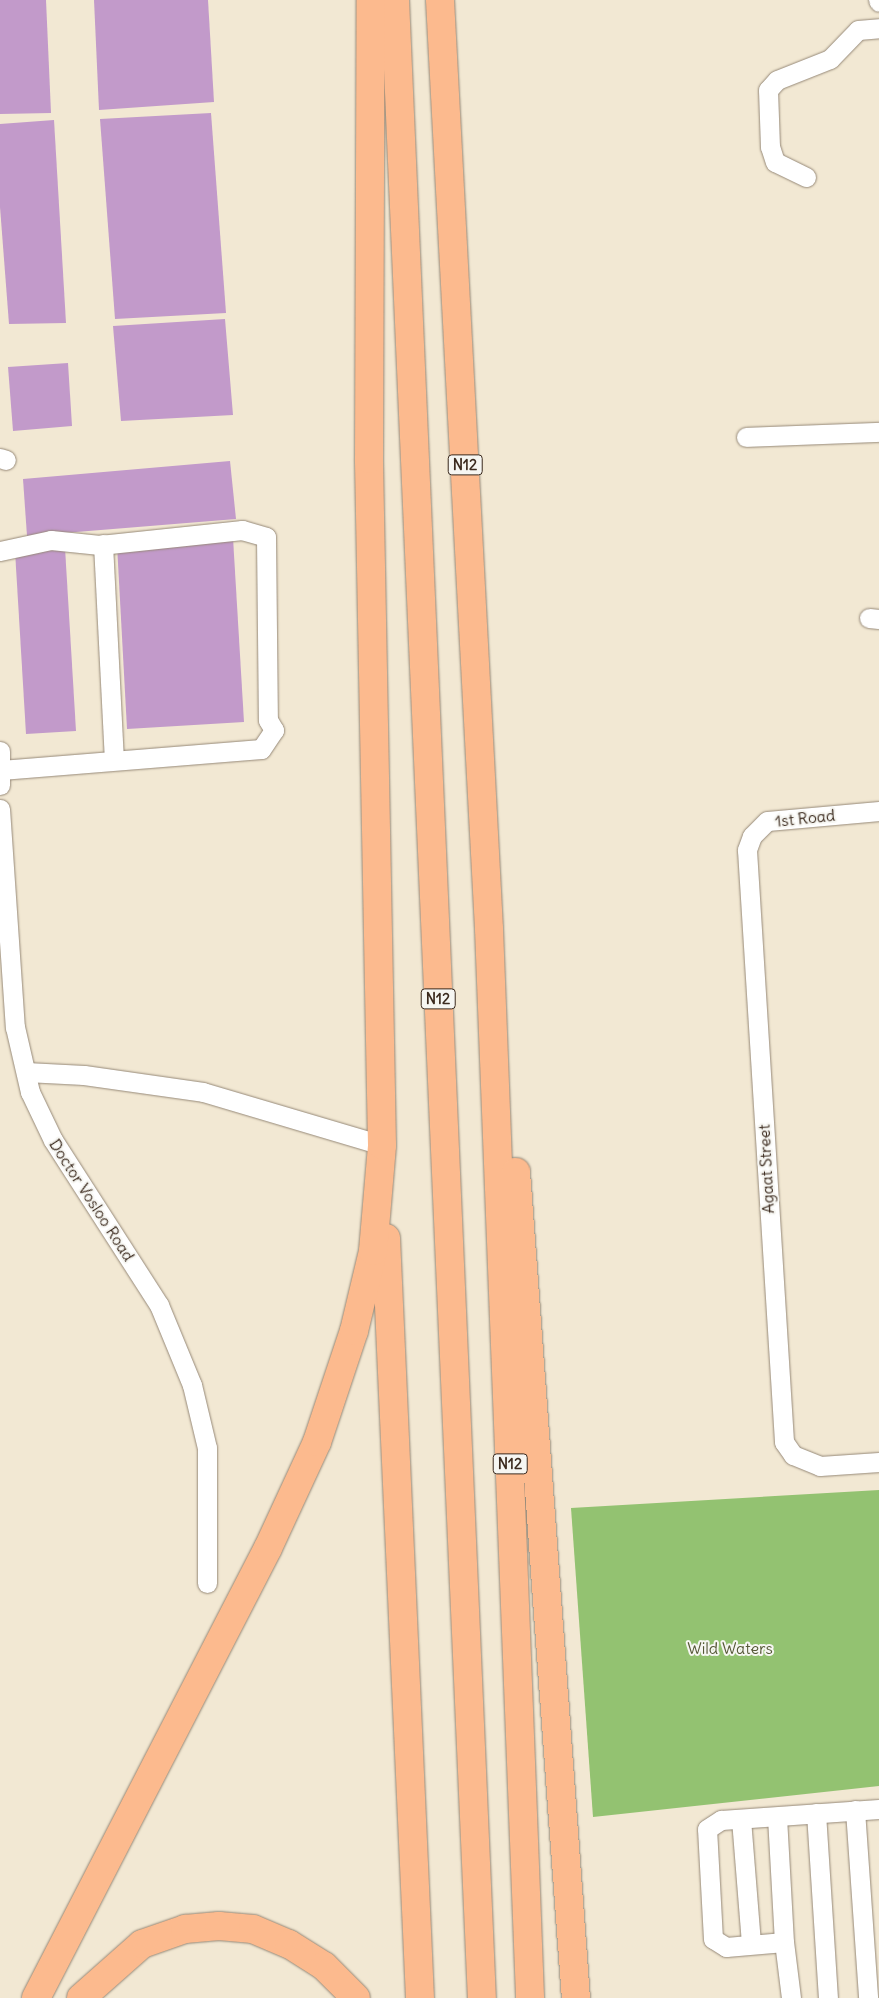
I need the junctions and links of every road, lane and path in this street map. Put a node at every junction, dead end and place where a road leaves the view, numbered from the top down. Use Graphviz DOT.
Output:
graph roads {
  1 [pos="371,0"];
  2 [pos="394,0"];
  3 [pos="440,0"];
  4 [pos="879,28"];
  5 [pos="806,176"];
  6 [pos="879,432"];
  7 [pos="746,437"];
  8 [pos="103,544"];
  9 [pos="0,551"];
  10 [pos="0,750"];
  11 [pos="114,758"];
  12 [pos="0,778"];
  13 [pos="0,809"];
  14 [pos="879,811"];
  15 [pos="747,850"];
  16 [pos="489,929"];
  17 [pos="26,1072"];
  18 [pos="382,1145"];
  19 [pos="879,1462"];
  20 [pos="206,1583"];
  21 [pos="877,1809"];
  22 [pos="855,1810"];
  23 [pos="816,1813"];
  24 [pos="777,1817"];
  25 [pos="741,1819"];
  26 [pos="784,1942"];
  27 [pos="751,1944"];
  28 [pos="36,1998"];
  29 [pos="81,1998"];
  30 [pos="356,1998"];
  31 [pos="420,1998"];
  32 [pos="482,1998"];
  33 [pos="530,1998"];
  34 [pos="576,1998"];
  35 [pos="791,1998"];
  36 [pos="828,1998"];
  37 [pos="868,1998"];
  1 -- 18 [label="highway"];
  2 -- 32 [label="highway, N12"];
  3 -- 16 [label="highway, N12"];
  4 -- 5 [label="street"];
  6 -- 7 [label="street"];
  8 -- 9 [label="street"];
  8 -- 11 [label="street"];
  8 -- 11 [label="street"];
  10 -- 12 [label="street"];
  11 -- 12 [label="street"];
  13 -- 17 [label="street, Doctor Vosloo Road"];
  14 -- 15 [label="street, 1st Road"];
  15 -- 19 [label="street, Agaat Street"];
  16 -- 33 [label="highway, N12"];
  16 -- 34 [label="highway"];
  17 -- 18 [label="street"];
  17 -- 20 [label="street, Doctor Vosloo Road"];
  18 -- 28 [label="highway"];
  18 -- 31 [label="highway"];
  21 -- 22 [label="street"];
  22 -- 23 [label="street"];
  22 -- 37 [label="street"];
  23 -- 24 [label="street"];
  23 -- 36 [label="street"];
  24 -- 25 [label="street"];
  24 -- 26 [label="street"];
  25 -- 27 [label="street"];
  25 -- 27 [label="street"];
  26 -- 27 [label="street"];
  26 -- 35 [label="street"];
  29 -- 30 [label="highway"];
}
